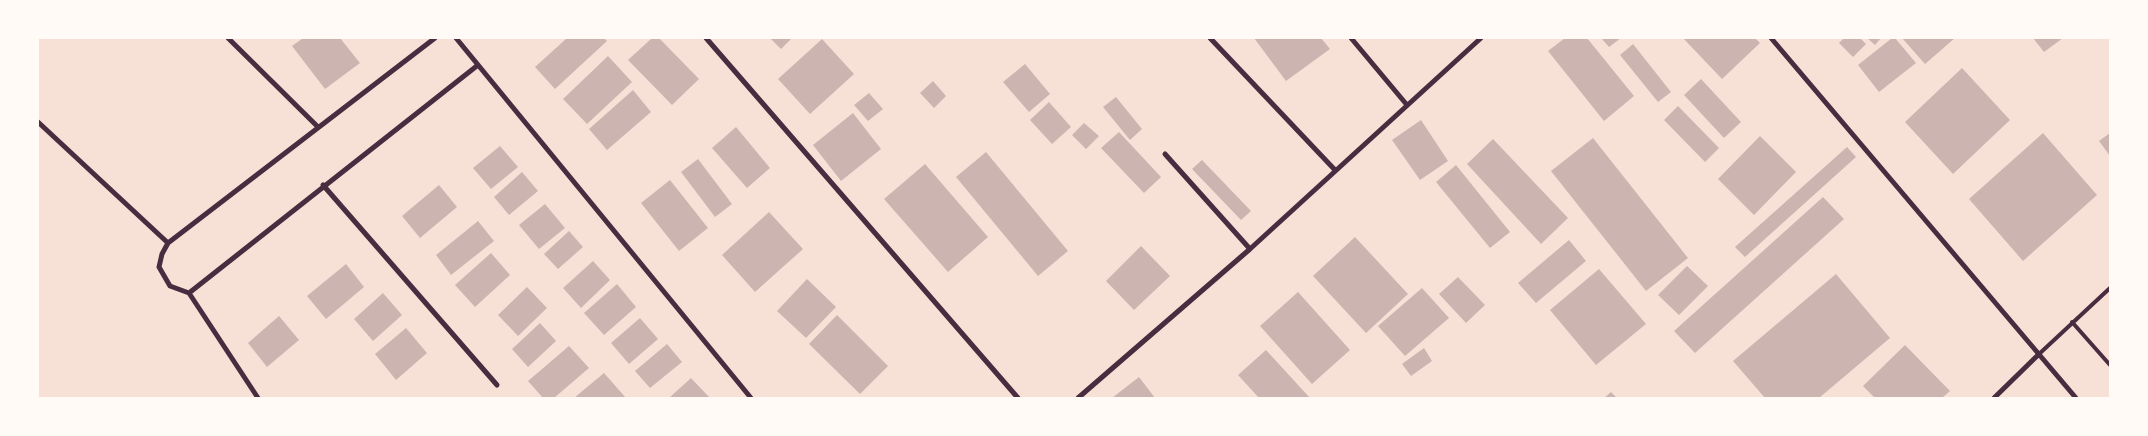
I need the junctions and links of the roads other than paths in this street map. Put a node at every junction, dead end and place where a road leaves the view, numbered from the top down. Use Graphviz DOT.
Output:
graph roads {
  1 [pos="228,38"];
  2 [pos="435,38"];
  3 [pos="456,38"];
  4 [pos="706,38"];
  5 [pos="1210,38"];
  6 [pos="1351,38"];
  7 [pos="1481,38"];
  8 [pos="1771,38"];
  9 [pos="478,65"];
  10 [pos="1407,105"];
  11 [pos="38,122"];
  12 [pos="317,126"];
  13 [pos="1165,154"];
  14 [pos="1335,170"];
  15 [pos="324,185"];
  16 [pos="168,243"];
  17 [pos="1250,249"];
  18 [pos="2110,288"];
  19 [pos="189,293"];
  20 [pos="2072,322"];
  21 [pos="2038,355"];
  22 [pos="2110,365"];
  23 [pos="497,385"];
  24 [pos="258,398"];
  25 [pos="751,398"];
  26 [pos="1018,398"];
  27 [pos="1078,398"];
  28 [pos="1994,398"];
  29 [pos="2076,398"];
  1 -- 12 [label="street"];
  2 -- 12 [label="street"];
  3 -- 9 [label="street"];
  4 -- 26 [label="street"];
  5 -- 14 [label="street"];
  6 -- 10 [label="street"];
  7 -- 10 [label="street"];
  8 -- 21 [label="street"];
  9 -- 15 [label="street"];
  9 -- 25 [label="street"];
  10 -- 14 [label="street"];
  11 -- 16 [label="street"];
  12 -- 16 [label="street"];
  13 -- 17 [label="street"];
  14 -- 17 [label="street"];
  15 -- 19 [label="street"];
  15 -- 23 [label="street"];
  16 -- 19 [label="street"];
  17 -- 27 [label="street"];
  18 -- 20 [label="lane"];
  19 -- 24 [label="street"];
  20 -- 21 [label="lane"];
  20 -- 22 [label="lane"];
  21 -- 28 [label="street"];
  21 -- 29 [label="street"];
}
